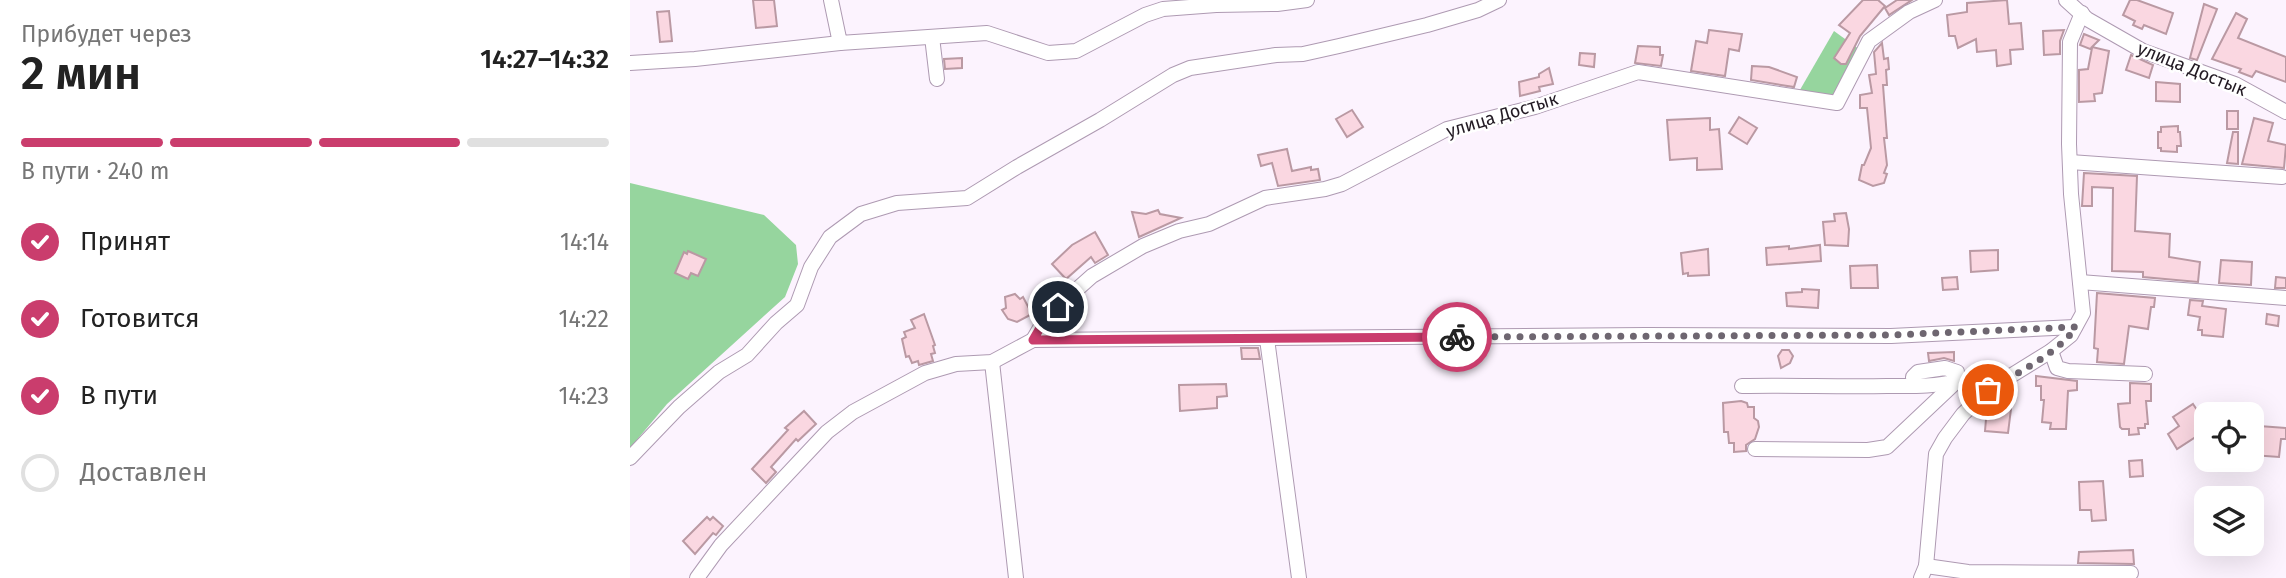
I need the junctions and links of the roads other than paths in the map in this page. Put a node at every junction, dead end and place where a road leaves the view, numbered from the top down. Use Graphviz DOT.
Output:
graph roads {
  1 [pos="831,0"];
  2 [pos="1307,0"];
  3 [pos="1499,0"];
  4 [pos="1935,0"];
  5 [pos="2066,0"];
  6 [pos="2082,13"];
  7 [pos="932,37"];
  8 [pos="839,43"];
  9 [pos="630,63"];
  10 [pos="937,79"];
  11 [pos="2286,112"];
  12 [pos="2070,162"];
  13 [pos="2282,177"];
  14 [pos="2080,282"];
  15 [pos="2286,298"];
  16 [pos="2076,327"];
  17 [pos="1267,339"];
  18 [pos="1033,340"];
  19 [pos="2051,351"];
  20 [pos="992,362"];
  21 [pos="2145,374"];
  22 [pos="1957,381"];
  23 [pos="1742,386"];
  24 [pos="1980,397"];
  25 [pos="1755,449"];
  26 [pos="630,458"];
  27 [pos="1924,572"];
  28 [pos="2131,573"];
  29 [pos="697,578"];
  30 [pos="1016,578"];
  31 [pos="1299,578"];
  1 -- 8 [label="street"];
  2 -- 7 [label="street"];
  3 -- 26 [label="street"];
  4 -- 18 [label="street, улица Достык"];
  5 -- 6 [label="street, улица Достык"];
  6 -- 11 [label="street, улица Достык"];
  6 -- 12 [label="street"];
  7 -- 8 [label="street"];
  7 -- 10 [label="street"];
  8 -- 9 [label="street"];
  12 -- 13 [label="street"];
  12 -- 14 [label="street"];
  14 -- 15 [label="street"];
  14 -- 16 [label="street"];
  16 -- 17 [label="street"];
  16 -- 19 [label="street"];
  17 -- 18 [label="street"];
  17 -- 31 [label="street"];
  18 -- 20 [label="street"];
  19 -- 21 [label="street"];
  19 -- 24 [label="street"];
  20 -- 29 [label="street"];
  20 -- 30 [label="street"];
  22 -- 23 [label="street"];
  22 -- 24 [label="street"];
  22 -- 25 [label="street"];
  24 -- 27 [label="street"];
  27 -- 28 [label="street"];
}
